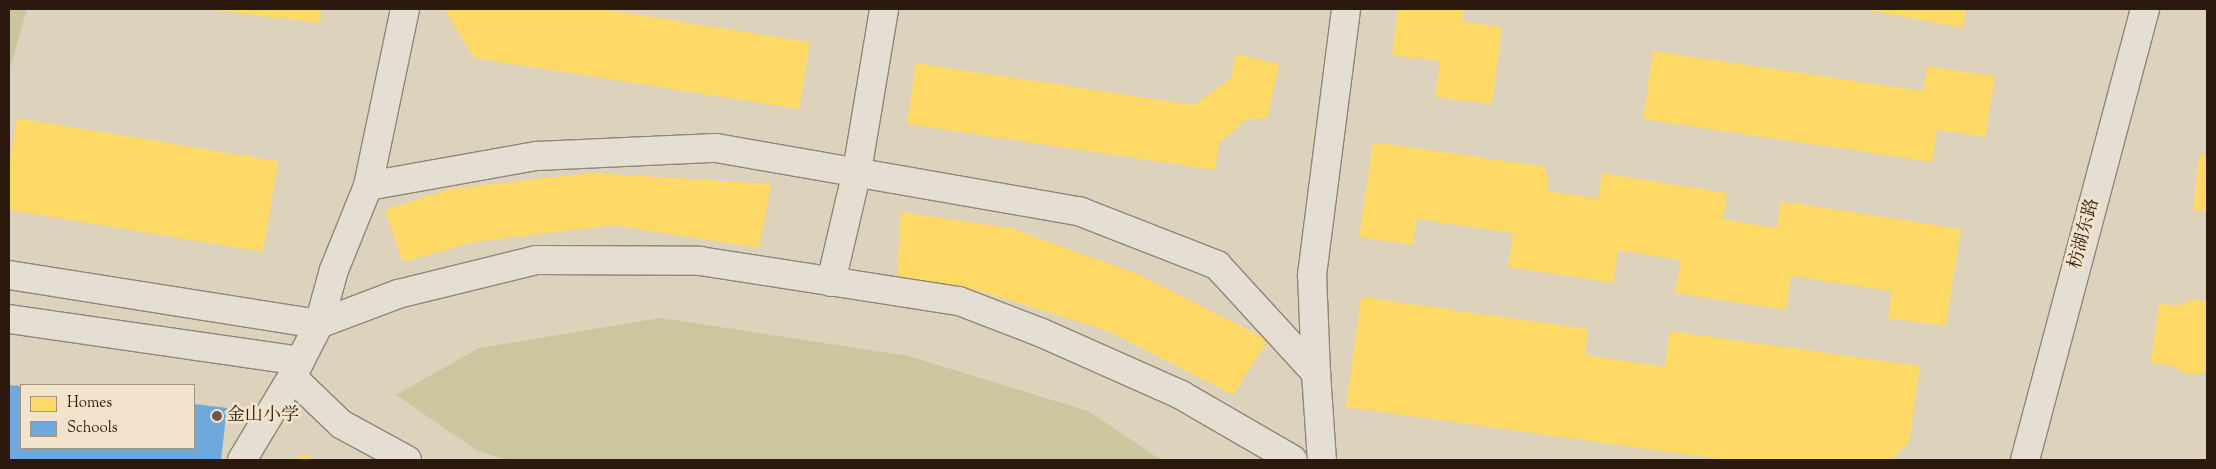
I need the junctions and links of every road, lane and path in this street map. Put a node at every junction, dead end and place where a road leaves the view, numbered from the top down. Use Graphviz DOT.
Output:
graph roads {
  1 [pos="405,9"];
  2 [pos="884,9"];
  3 [pos="1346,9"];
  4 [pos="2145,9"];
  5 [pos="857,171"];
  6 [pos="368,186"];
  7 [pos="9,275"];
  8 [pos="831,282"];
  9 [pos="9,319"];
  10 [pos="319,324"];
  11 [pos="296,369"];
  12 [pos="1316,373"];
  13 [pos="242,460"];
  14 [pos="407,460"];
  15 [pos="1293,460"];
  16 [pos="1322,460"];
  17 [pos="2025,460"];
  1 -- 6 [label="street"];
  2 -- 5 [label="street"];
  3 -- 12 [label="street"];
  4 -- 17 [label="street, 枋湖东路"];
  5 -- 6 [label="street"];
  5 -- 8 [label="street"];
  5 -- 12 [label="street"];
  6 -- 10 [label="street"];
  7 -- 10 [label="street"];
  8 -- 10 [label="street"];
  8 -- 15 [label="street"];
  9 -- 11 [label="street"];
  10 -- 11 [label="street"];
  11 -- 13 [label="street"];
  11 -- 14 [label="street"];
  12 -- 16 [label="street"];
}
